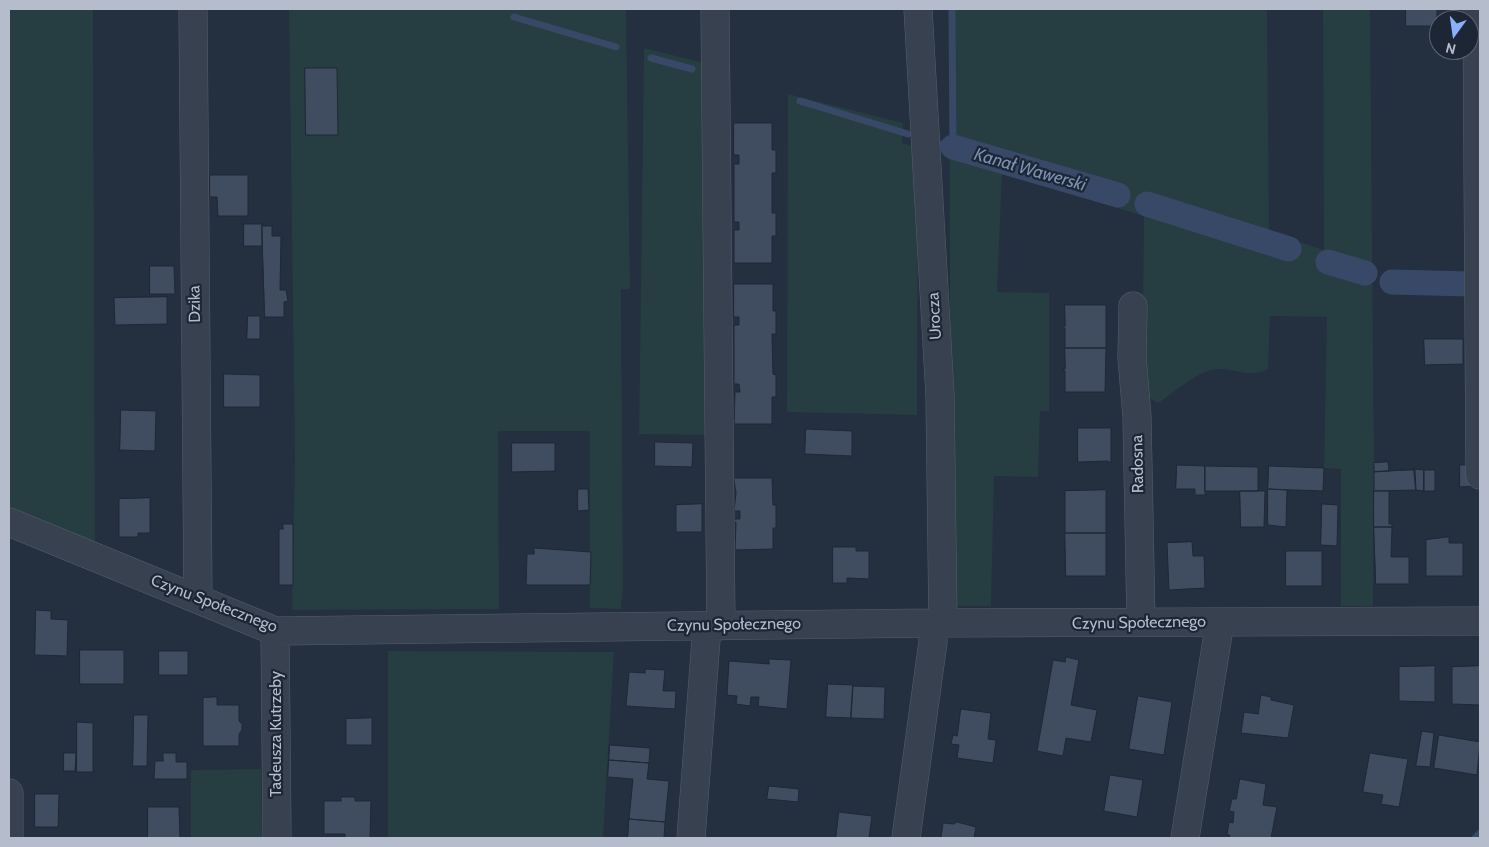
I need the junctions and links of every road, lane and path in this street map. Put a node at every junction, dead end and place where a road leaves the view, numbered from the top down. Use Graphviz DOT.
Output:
graph roads {
  1 [pos="192,9"];
  2 [pos="716,9"];
  3 [pos="918,9"];
  4 [pos="1477,9"];
  5 [pos="1133,306"];
  6 [pos="1480,475"];
  7 [pos="9,522"];
  8 [pos="198,599"];
  9 [pos="1480,621"];
  10 [pos="1141,622"];
  11 [pos="1220,622"];
  12 [pos="937,623"];
  13 [pos="714,626"];
  14 [pos="275,631"];
  15 [pos="9,793"];
  16 [pos="9,838"];
  17 [pos="277,838"];
  18 [pos="690,838"];
  19 [pos="906,838"];
  20 [pos="1185,838"];
  1 -- 8 [label="street, Dzika"];
  2 -- 13 [label="street"];
  3 -- 12 [label="street, Urocza"];
  4 -- 6 [label="street"];
  5 -- 10 [label="street, Radosna"];
  7 -- 8 [label="street, Czynu Społecznego"];
  8 -- 14 [label="street, Czynu Społecznego"];
  9 -- 11 [label="street, Czynu Społecznego"];
  10 -- 11 [label="street, Czynu Społecznego"];
  10 -- 12 [label="street, Czynu Społecznego"];
  11 -- 20 [label="street"];
  12 -- 13 [label="street, Czynu Społecznego"];
  12 -- 19 [label="street, Urocza"];
  13 -- 14 [label="street, Czynu Społecznego"];
  13 -- 18 [label="street"];
  14 -- 17 [label="street, Tadeusza Kutrzeby"];
  15 -- 16 [label="street"];
}
